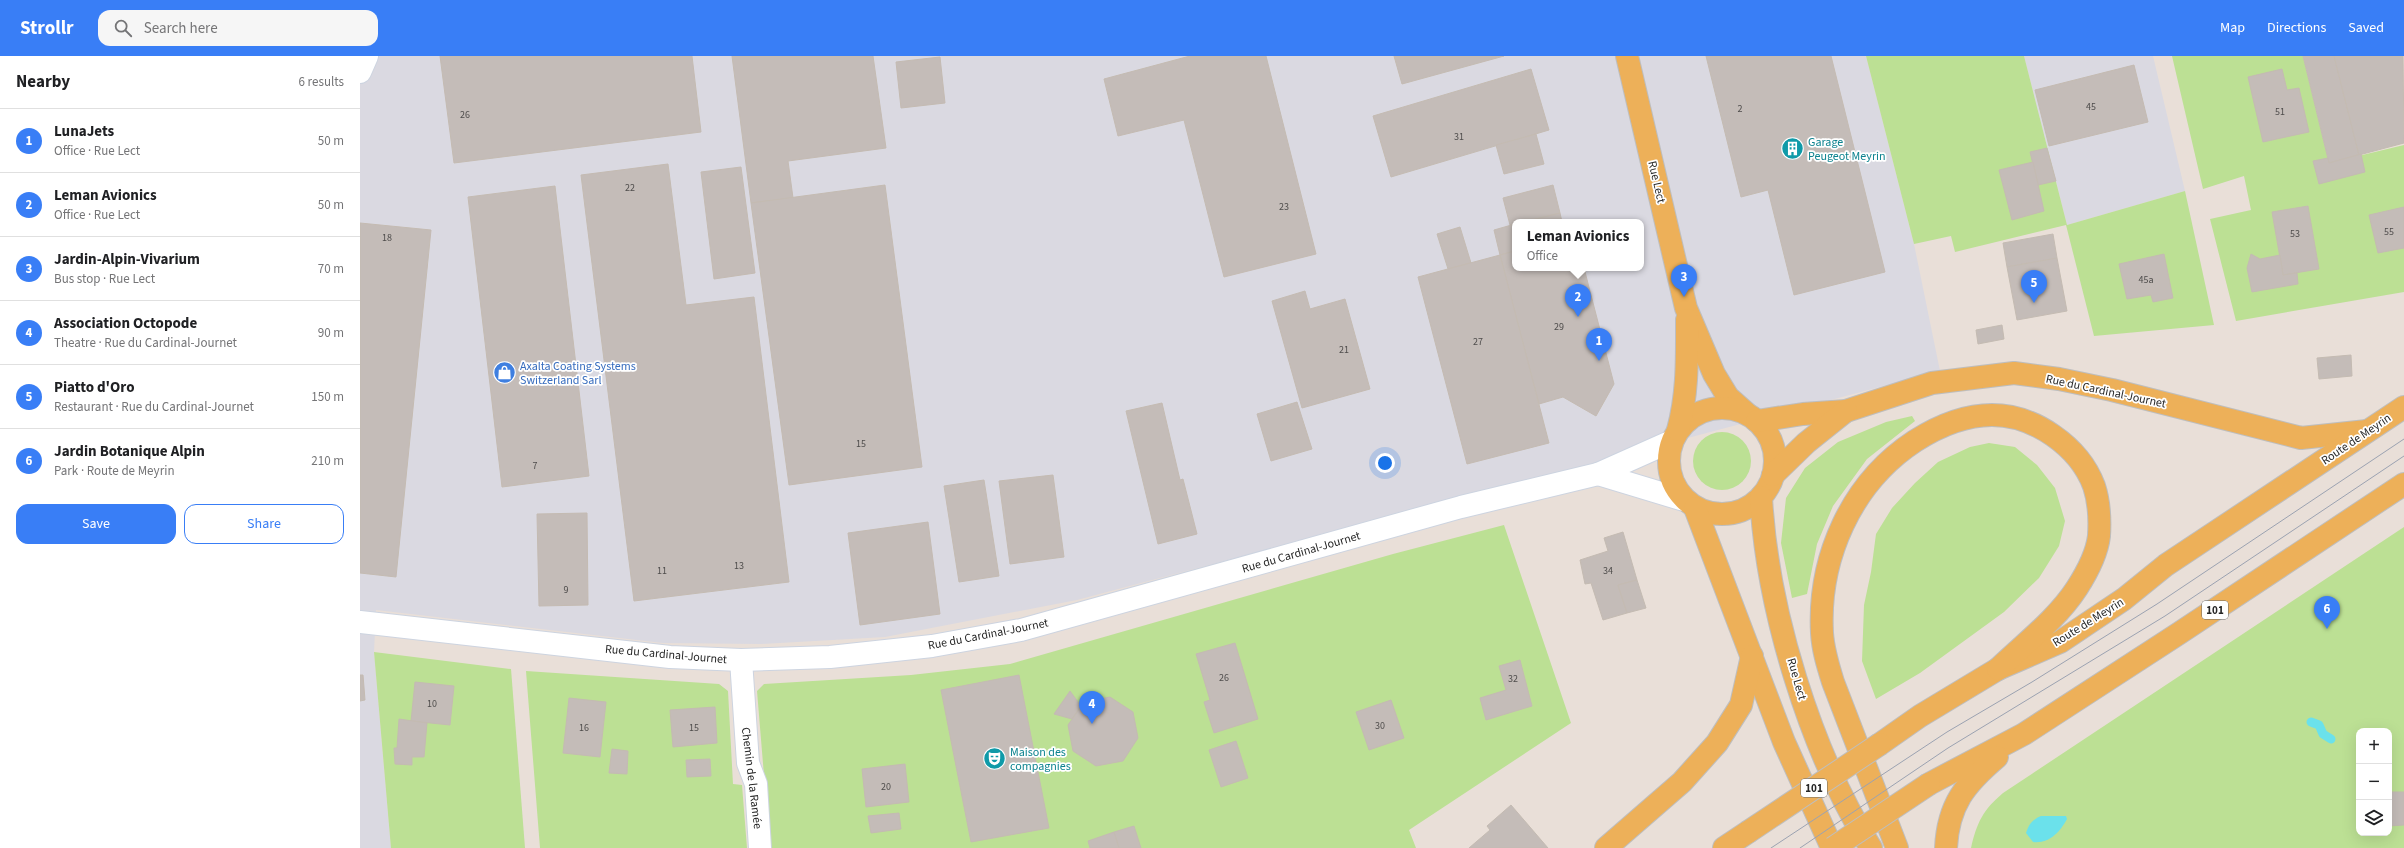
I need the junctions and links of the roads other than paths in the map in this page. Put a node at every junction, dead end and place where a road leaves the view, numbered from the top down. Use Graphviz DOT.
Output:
graph roads {
  1 [pos="367,56"];
  2 [pos="1627,56"];
  3 [pos="360,72"];
  4 [pos="1686,308"];
  5 [pos="2404,407"];
  6 [pos="1846,411"];
  7 [pos="1751,417"];
  8 [pos="2367,431"];
  9 [pos="1675,435"];
  10 [pos="1598,474"];
  11 [pos="1773,475"];
  12 [pos="2404,484"];
  13 [pos="1761,497"];
  14 [pos="1690,504"];
  15 [pos="360,622"];
  16 [pos="1752,656"];
  17 [pos="741,660"];
  18 [pos="1998,669"];
  19 [pos="2024,734"];
  20 [pos="1852,817"];
  21 [pos="760,848"];
  22 [pos="1606,848"];
  23 [pos="1724,848"];
  24 [pos="1833,848"];
  25 [pos="1861,848"];
  26 [pos="1871,848"];
  27 [pos="1897,848"];
  28 [pos="1946,848"];
  1 -- 3 [label="street"];
  2 -- 4 [label="main road, Rue Lect"];
  4 -- 7 [label="main road, Rue Lect"];
  4 -- 9 [label="main road, Rue Lect"];
  5 -- 8 [label="main road, Route de Meyrin / 101"];
  6 -- 7 [label="main road, Rue du Cardinal-Journet"];
  6 -- 8 [label="main road, Rue du Cardinal-Journet"];
  6 -- 11 [label="main road, Rue du Cardinal-Journet"];
  7 -- 9 [label="main road"];
  7 -- 11 [label="main road"];
  8 -- 18 [label="main road, Route de Meyrin / 101"];
  9 -- 10 [label="street, Rue du Cardinal-Journet"];
  9 -- 14 [label="main road"];
  10 -- 14 [label="street"];
  10 -- 17 [label="street, Rue du Cardinal-Journet"];
  11 -- 13 [label="main road"];
  12 -- 19 [label="main road, 101"];
  13 -- 14 [label="main road"];
  13 -- 20 [label="main road, Rue Lect"];
  14 -- 16 [label="main road"];
  15 -- 17 [label="street, Rue du Cardinal-Journet"];
  16 -- 22 [label="main road"];
  16 -- 24 [label="main road"];
  17 -- 21 [label="street, Chemin de la Ramée"];
  18 -- 23 [label="main road, Route de Meyrin / 101, bridge"];
  18 -- 27 [label="main road"];
  19 -- 24 [label="main road, 101, bridge"];
  19 -- 28 [label="main road"];
  20 -- 25 [label="main road"];
  20 -- 26 [label="main road, Rue Lect"];
}
